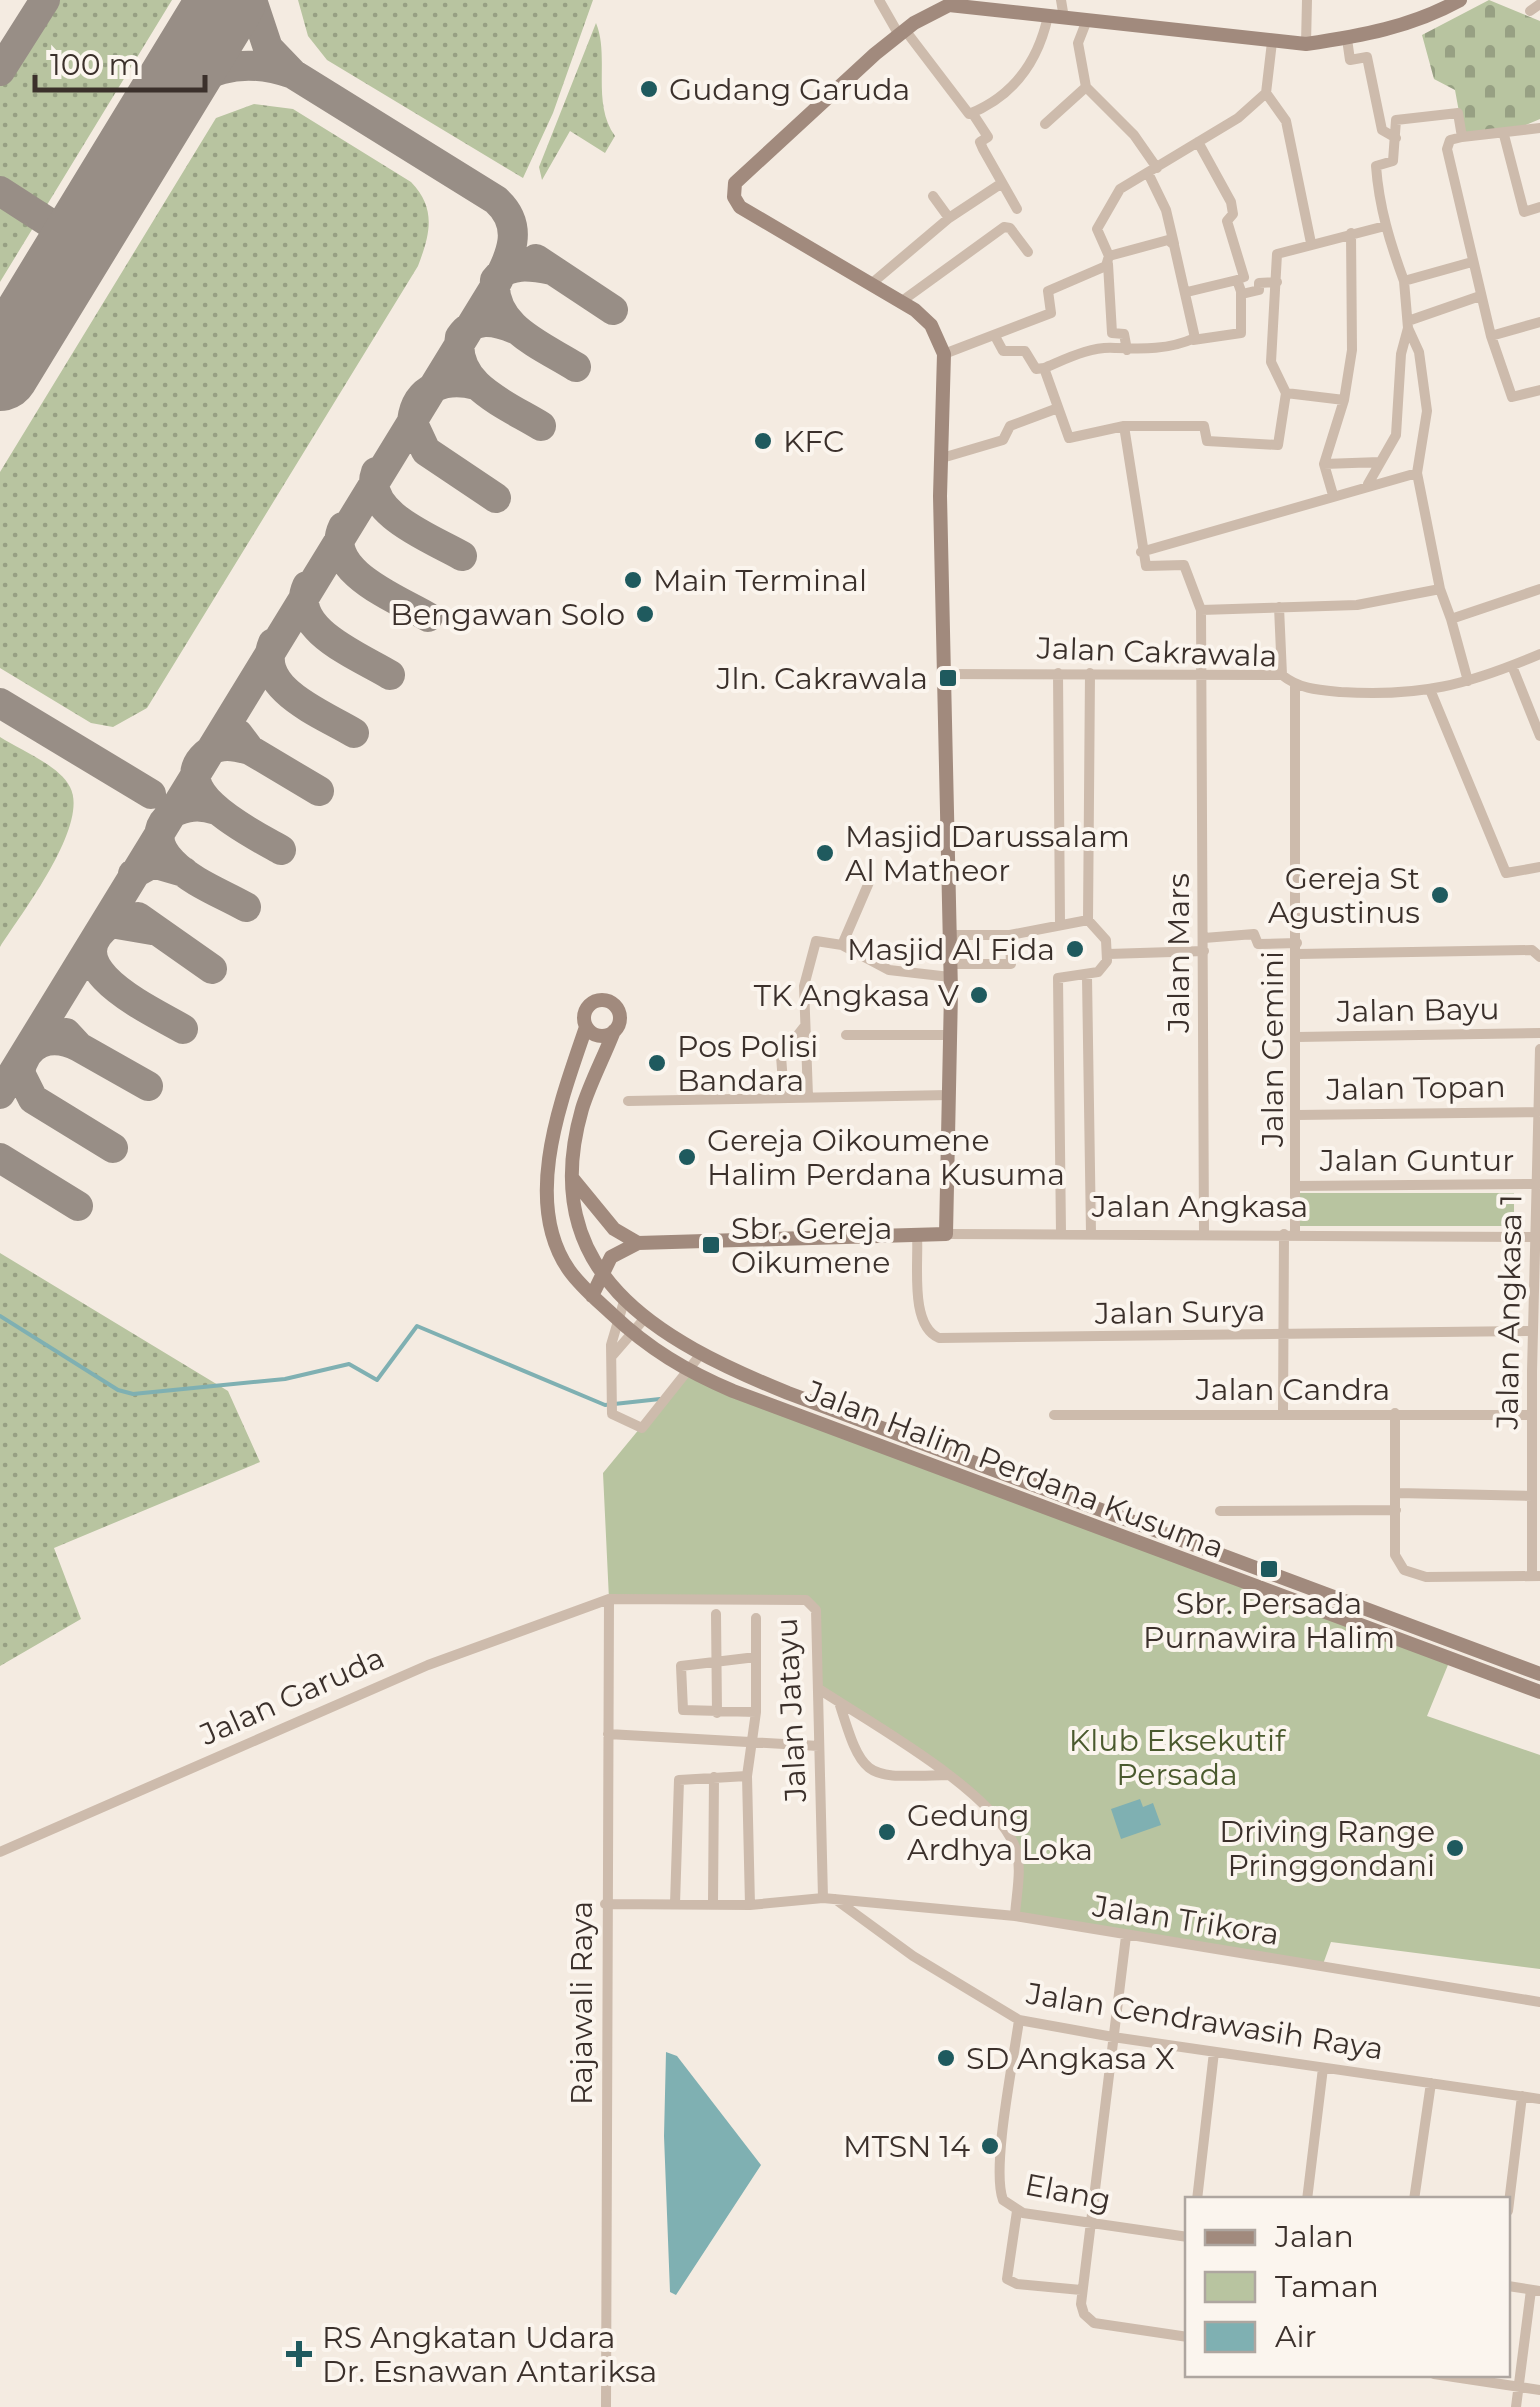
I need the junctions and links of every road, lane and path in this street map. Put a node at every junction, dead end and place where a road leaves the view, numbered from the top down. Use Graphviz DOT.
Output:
graph roads {
  1 [pos="879,0"];
  2 [pos="1061,0"];
  3 [pos="1307,0"];
  4 [pos="1460,0"];
  5 [pos="1540,4"];
  6 [pos="1009,6"];
  7 [pos="1530,11"];
  8 [pos="1056,17"];
  9 [pos="1088,20"];
  10 [pos="902,32"];
  11 [pos="1346,39"];
  12 [pos="1272,42"];
  13 [pos="1306,44"];
  14 [pos="1086,87"];
  15 [pos="1266,93"];
  16 [pos="972,114"];
  17 [pos="1045,124"];
  18 [pos="1540,128"];
  19 [pos="1504,134"];
  20 [pos="1462,136"];
  21 [pos="1396,138"];
  22 [pos="1198,142"];
  23 [pos="1152,171"];
  24 [pos="1002,183"];
  25 [pos="933,196"];
  26 [pos="1540,207"];
  27 [pos="1017,209"];
  28 [pos="948,218"];
  29 [pos="1385,226"];
  30 [pos="1351,233"];
  31 [pos="1311,243"];
  32 [pos="1174,245"];
  33 [pos="1028,252"];
  34 [pos="1108,260"];
  35 [pos="1472,262"];
  36 [pos="1237,280"];
  37 [pos="1404,281"];
  38 [pos="1277,282"];
  39 [pos="870,284"];
  40 [pos="1187,292"];
  41 [pos="1241,293"];
  42 [pos="1480,296"];
  43 [pos="902,301"];
  44 [pos="1540,322"];
  45 [pos="1408,325"];
  46 [pos="1491,336"];
  47 [pos="996,338"];
  48 [pos="1194,340"];
  49 [pos="1127,350"];
  50 [pos="944,354"];
  51 [pos="1044,368"];
  52 [pos="1540,390"];
  53 [pos="1286,393"];
  54 [pos="1344,400"];
  55 [pos="1058,408"];
  56 [pos="1124,426"];
  57 [pos="942,458"];
  58 [pos="1380,462"];
  59 [pos="1324,464"];
  60 [pos="1417,473"];
  61 [pos="1368,484"];
  62 [pos="1333,496"];
  63 [pos="1141,552"];
  64 [pos="1440,589"];
  65 [pos="1540,589"];
  66 [pos="1279,607"];
  67 [pos="1201,610"];
  68 [pos="1450,620"];
  69 [pos="1540,654"];
  70 [pos="1512,666"];
  71 [pos="1058,673"];
  72 [pos="1090,673"];
  73 [pos="1202,673"];
  74 [pos="944,674"];
  75 [pos="1282,675"];
  76 [pos="1468,681"];
  77 [pos="1295,684"];
  78 [pos="1430,692"];
  79 [pos="1539,729"];
  80 [pos="1540,867"];
  81 [pos="870,880"];
  82 [pos="1088,920"];
  83 [pos="1060,923"];
  84 [pos="950,935"];
  85 [pos="1010,936"];
  86 [pos="1204,938"];
  87 [pos="842,944"];
  88 [pos="1298,948"];
  89 [pos="1204,952"];
  90 [pos="1108,954"];
  91 [pos="1538,954"];
  92 [pos="950,970"];
  93 [pos="1087,977"];
  94 [pos="805,1026"];
  95 [pos="586,1027"];
  96 [pos="614,1031"];
  97 [pos="1540,1033"];
  98 [pos="846,1035"];
  99 [pos="950,1035"];
  100 [pos="1297,1036"];
  101 [pos="1540,1049"];
  102 [pos="784,1096"];
  103 [pos="808,1096"];
  104 [pos="950,1096"];
  105 [pos="628,1100"];
  106 [pos="1538,1112"];
  107 [pos="1296,1115"];
  108 [pos="573,1178"];
  109 [pos="1538,1184"];
  110 [pos="1296,1186"];
  111 [pos="1062,1233"];
  112 [pos="1091,1233"];
  113 [pos="946,1234"];
  114 [pos="1204,1234"];
  115 [pos="1290,1234"];
  116 [pos="916,1235"];
  117 [pos="1536,1237"];
  118 [pos="638,1243"];
  119 [pos="601,1276"];
  120 [pos="1538,1290"];
  121 [pos="592,1296"];
  122 [pos="625,1298"];
  123 [pos="616,1318"];
  124 [pos="645,1318"];
  125 [pos="630,1331"];
  126 [pos="1532,1331"];
  127 [pos="1284,1336"];
  128 [pos="700,1355"];
  129 [pos="612,1357"];
  130 [pos="686,1371"];
  131 [pos="1283,1414"];
  132 [pos="1395,1414"];
  133 [pos="1054,1415"];
  134 [pos="1531,1415"];
  135 [pos="1397,1492"];
  136 [pos="1532,1496"];
  137 [pos="1396,1510"];
  138 [pos="1220,1511"];
  139 [pos="1536,1576"];
  140 [pos="609,1599"];
  141 [pos="716,1614"];
  142 [pos="756,1618"];
  143 [pos="756,1657"];
  144 [pos="717,1660"];
  145 [pos="1540,1674"];
  146 [pos="818,1688"];
  147 [pos="1540,1692"];
  148 [pos="839,1702"];
  149 [pos="756,1712"];
  150 [pos="717,1713"];
  151 [pos="608,1734"];
  152 [pos="753,1743"];
  153 [pos="819,1746"];
  154 [pos="949,1775"];
  155 [pos="746,1776"];
  156 [pos="714,1777"];
  157 [pos="0,1852"];
  158 [pos="829,1898"];
  159 [pos="605,1904"];
  160 [pos="675,1904"];
  161 [pos="713,1904"];
  162 [pos="750,1905"];
  163 [pos="1015,1916"];
  164 [pos="1126,1936"];
  165 [pos="1540,2002"];
  166 [pos="1019,2020"];
  167 [pos="1113,2038"];
  168 [pos="1214,2052"];
  169 [pos="1324,2068"];
  170 [pos="1431,2083"];
  171 [pos="1522,2096"];
  172 [pos="1540,2099"];
  173 [pos="1197,2197"];
  174 [pos="1307,2197"];
  175 [pos="1414,2197"];
  176 [pos="1510,2197"];
  177 [pos="1017,2212"];
  178 [pos="1089,2223"];
  179 [pos="1185,2238"];
  180 [pos="1510,2286"];
  181 [pos="1081,2290"];
  182 [pos="1536,2290"];
  183 [pos="1185,2337"];
  184 [pos="1453,2377"];
  185 [pos="1518,2387"];
  186 [pos="1540,2390"];
  187 [pos="606,2407"];
  188 [pos="1516,2407"];
  1 -- 10 [label="street"];
  2 -- 8 [label="street"];
  3 -- 13 [label="street"];
  4 -- 11 [label="street"];
  5 -- 7 [label="street"];
  6 -- 8 [label="street"];
  6 -- 10 [label="street"];
  8 -- 9 [label="street"];
  8 -- 16 [label="street"];
  9 -- 12 [label="street"];
  9 -- 14 [label="street"];
  10 -- 16 [label="street"];
  10 -- 39 [label="street"];
  11 -- 13 [label="street"];
  11 -- 21 [label="street"];
  12 -- 13 [label="street"];
  12 -- 15 [label="street"];
  14 -- 17 [label="street"];
  14 -- 23 [label="street"];
  15 -- 22 [label="street"];
  15 -- 31 [label="street"];
  16 -- 24 [label="street"];
  18 -- 19 [label="street"];
  19 -- 20 [label="street"];
  19 -- 26 [label="street"];
  20 -- 21 [label="street"];
  20 -- 35 [label="street"];
  21 -- 29 [label="street"];
  22 -- 23 [label="street"];
  22 -- 36 [label="street"];
  23 -- 32 [label="street"];
  23 -- 34 [label="street"];
  24 -- 27 [label="street"];
  24 -- 28 [label="street"];
  25 -- 28 [label="street"];
  28 -- 39 [label="street"];
  29 -- 30 [label="street"];
  29 -- 37 [label="street"];
  30 -- 31 [label="street"];
  30 -- 54 [label="street"];
  31 -- 38 [label="street"];
  32 -- 34 [label="street"];
  32 -- 40 [label="street"];
  33 -- 43 [label="street"];
  34 -- 47 [label="street"];
  34 -- 49 [label="street"];
  35 -- 37 [label="street"];
  35 -- 42 [label="street"];
  36 -- 40 [label="street"];
  36 -- 41 [label="street"];
  37 -- 45 [label="street"];
  38 -- 41 [label="street"];
  38 -- 53 [label="street"];
  39 -- 43 [label="street"];
  40 -- 48 [label="street"];
  41 -- 48 [label="street"];
  42 -- 45 [label="street"];
  42 -- 46 [label="street"];
  43 -- 50 [label="street"];
  44 -- 46 [label="street"];
  45 -- 58 [label="street"];
  45 -- 60 [label="street"];
  46 -- 52 [label="street"];
  47 -- 50 [label="street"];
  47 -- 51 [label="street"];
  48 -- 49 [label="street"];
  49 -- 51 [label="street"];
  50 -- 57 [label="street"];
  51 -- 55 [label="street"];
  53 -- 54 [label="street"];
  53 -- 56 [label="street"];
  54 -- 59 [label="street"];
  55 -- 56 [label="street"];
  55 -- 57 [label="street"];
  56 -- 63 [label="street"];
  57 -- 74 [label="street"];
  58 -- 59 [label="street"];
  58 -- 61 [label="street"];
  59 -- 62 [label="street"];
  60 -- 61 [label="street"];
  60 -- 64 [label="street"];
  61 -- 62 [label="street"];
  62 -- 63 [label="street"];
  63 -- 67 [label="street"];
  64 -- 66 [label="street"];
  64 -- 68 [label="street"];
  65 -- 68 [label="street"];
  66 -- 67 [label="street"];
  66 -- 75 [label="street"];
  67 -- 73 [label="street, Jalan Mars"];
  68 -- 76 [label="street"];
  69 -- 70 [label="street, Jalan Cakrawala"];
  70 -- 76 [label="street, Jalan Cakrawala"];
  70 -- 79 [label="street"];
  71 -- 72 [label="street, Jalan Cakrawala"];
  71 -- 74 [label="street, Jalan Cakrawala"];
  71 -- 83 [label="street"];
  72 -- 73 [label="street, Jalan Cakrawala"];
  72 -- 82 [label="street"];
  73 -- 75 [label="street, Jalan Cakrawala"];
  73 -- 86 [label="street, Jalan Mars"];
  74 -- 84 [label="street"];
  75 -- 77 [label="street, Jalan Cakrawala"];
  76 -- 78 [label="street, Jalan Cakrawala"];
  77 -- 78 [label="street, Jalan Cakrawala"];
  77 -- 88 [label="street, Jalan Gemini"];
  78 -- 80 [label="street"];
  81 -- 87 [label="street"];
  82 -- 83 [label="street"];
  82 -- 90 [label="street"];
  83 -- 85 [label="street"];
  84 -- 85 [label="street"];
  84 -- 92 [label="street"];
  85 -- 92 [label="street"];
  86 -- 88 [label="street"];
  86 -- 89 [label="street, Jalan Mars"];
  87 -- 92 [label="street"];
  87 -- 94 [label="street"];
  88 -- 91 [label="street"];
  88 -- 100 [label="street, Jalan Gemini"];
  89 -- 90 [label="street"];
  89 -- 114 [label="street, Jalan Mars"];
  90 -- 93 [label="street"];
  92 -- 99 [label="street"];
  93 -- 111 [label="street"];
  93 -- 112 [label="street"];
  94 -- 102 [label="street"];
  94 -- 103 [label="street"];
  95 -- 96 [label="street"];
  95 -- 96 [label="street"];
  95 -- 121 [label="street, Jalan Halim Perdana Kusuma"];
  96 -- 108 [label="street"];
  97 -- 100 [label="street, Jalan Bayu"];
  98 -- 99 [label="street"];
  99 -- 104 [label="street"];
  100 -- 107 [label="street, Jalan Gemini"];
  101 -- 106 [label="street, Jalan Angkasa 1"];
  102 -- 103 [label="street"];
  102 -- 105 [label="street"];
  103 -- 104 [label="street"];
  104 -- 113 [label="street"];
  106 -- 107 [label="street, Jalan Topan"];
  106 -- 109 [label="street, Jalan Angkasa 1"];
  107 -- 110 [label="street, Jalan Gemini"];
  108 -- 118 [label="street"];
  108 -- 119 [label="street"];
  109 -- 110 [label="street, Jalan Guntur"];
  109 -- 117 [label="street, Jalan Angkasa 1"];
  110 -- 115 [label="street, Jalan Gemini"];
  111 -- 112 [label="street, Jalan Angkasa"];
  111 -- 113 [label="street, Jalan Angkasa"];
  112 -- 114 [label="street, Jalan Angkasa"];
  113 -- 116 [label="street, Jalan Angkasa"];
  114 -- 115 [label="street, Jalan Angkasa"];
  115 -- 117 [label="street, Jalan Angkasa"];
  115 -- 127 [label="street, Jalan Gemini"];
  116 -- 118 [label="street, Jalan Angkasa"];
  116 -- 127 [label="street, Jalan Surya"];
  117 -- 120 [label="street, Jalan Angkasa 1"];
  118 -- 119 [label="street"];
  119 -- 121 [label="street"];
  119 -- 122 [label="street, Jalan Halim Perdana Kusuma"];
  120 -- 126 [label="street, Jalan Angkasa 1"];
  121 -- 123 [label="street, Jalan Halim Perdana Kusuma"];
  122 -- 123 [label="street"];
  122 -- 124 [label="street, Jalan Halim Perdana Kusuma"];
  123 -- 125 [label="street, Jalan Halim Perdana Kusuma"];
  123 -- 129 [label="street"];
  124 -- 125 [label="street"];
  124 -- 128 [label="street, Jalan Halim Perdana Kusuma"];
  125 -- 129 [label="street"];
  125 -- 130 [label="street, Jalan Halim Perdana Kusuma"];
  126 -- 127 [label="street, Jalan Surya"];
  126 -- 134 [label="street, Jalan Angkasa 1"];
  127 -- 131 [label="street, Jalan Gemini"];
  128 -- 130 [label="street"];
  128 -- 145 [label="street, Jalan Halim Perdana Kusuma"];
  129 -- 130 [label="street"];
  130 -- 147 [label="street, Jalan Halim Perdana Kusuma"];
  131 -- 132 [label="street, Jalan Candra"];
  131 -- 133 [label="street, Jalan Candra"];
  132 -- 134 [label="street, Jalan Candra"];
  132 -- 135 [label="street"];
  134 -- 136 [label="street, Jalan Angkasa 1"];
  135 -- 136 [label="street"];
  135 -- 137 [label="street"];
  136 -- 139 [label="street, Jalan Angkasa 1"];
  137 -- 138 [label="street"];
  137 -- 139 [label="street"];
  140 -- 146 [label="street, Jalan Jatayu"];
  140 -- 151 [label="street, Rajawali Raya"];
  140 -- 157 [label="street, Jalan Garuda"];
  141 -- 144 [label="street"];
  142 -- 143 [label="street"];
  143 -- 144 [label="street"];
  143 -- 149 [label="street"];
  144 -- 150 [label="street"];
  144 -- 150 [label="street"];
  146 -- 148 [label="street"];
  146 -- 153 [label="street, Jalan Jatayu"];
  148 -- 154 [label="street"];
  148 -- 154 [label="street"];
  149 -- 150 [label="street"];
  149 -- 152 [label="street"];
  151 -- 152 [label="street"];
  151 -- 159 [label="street, Rajawali Raya"];
  152 -- 153 [label="street"];
  152 -- 155 [label="street"];
  153 -- 158 [label="street, Jalan Jatayu"];
  154 -- 163 [label="street"];
  155 -- 156 [label="street"];
  155 -- 162 [label="street"];
  156 -- 160 [label="street"];
  156 -- 161 [label="street"];
  158 -- 162 [label="street, Jalan Trikora"];
  158 -- 163 [label="street, Jalan Trikora"];
  158 -- 166 [label="street, Jalan Cendrawasih Raya"];
  159 -- 160 [label="street, Jalan Trikora"];
  159 -- 187 [label="street, Rajawali Raya"];
  160 -- 161 [label="street, Jalan Trikora"];
  161 -- 162 [label="street, Jalan Trikora"];
  163 -- 164 [label="street, Jalan Trikora"];
  164 -- 165 [label="street, Jalan Trikora"];
  164 -- 167 [label="street"];
  166 -- 167 [label="street, Jalan Cendrawasih Raya"];
  166 -- 177 [label="street, Elang"];
  167 -- 168 [label="street, Jalan Cendrawasih Raya"];
  167 -- 178 [label="street"];
  168 -- 169 [label="street, Jalan Cendrawasih Raya"];
  168 -- 173 [label="street"];
  169 -- 170 [label="street, Jalan Cendrawasih Raya"];
  169 -- 174 [label="street"];
  170 -- 171 [label="street, Jalan Cendrawasih Raya"];
  170 -- 175 [label="street"];
  171 -- 172 [label="street, Jalan Cendrawasih Raya"];
  171 -- 176 [label="street"];
  177 -- 178 [label="street, Elang"];
  177 -- 181 [label="street"];
  178 -- 179 [label="street, Elang"];
  178 -- 181 [label="street"];
  180 -- 182 [label="street"];
  181 -- 183 [label="street"];
  182 -- 185 [label="street"];
  184 -- 185 [label="street"];
  185 -- 186 [label="street"];
  185 -- 188 [label="street"];
}
